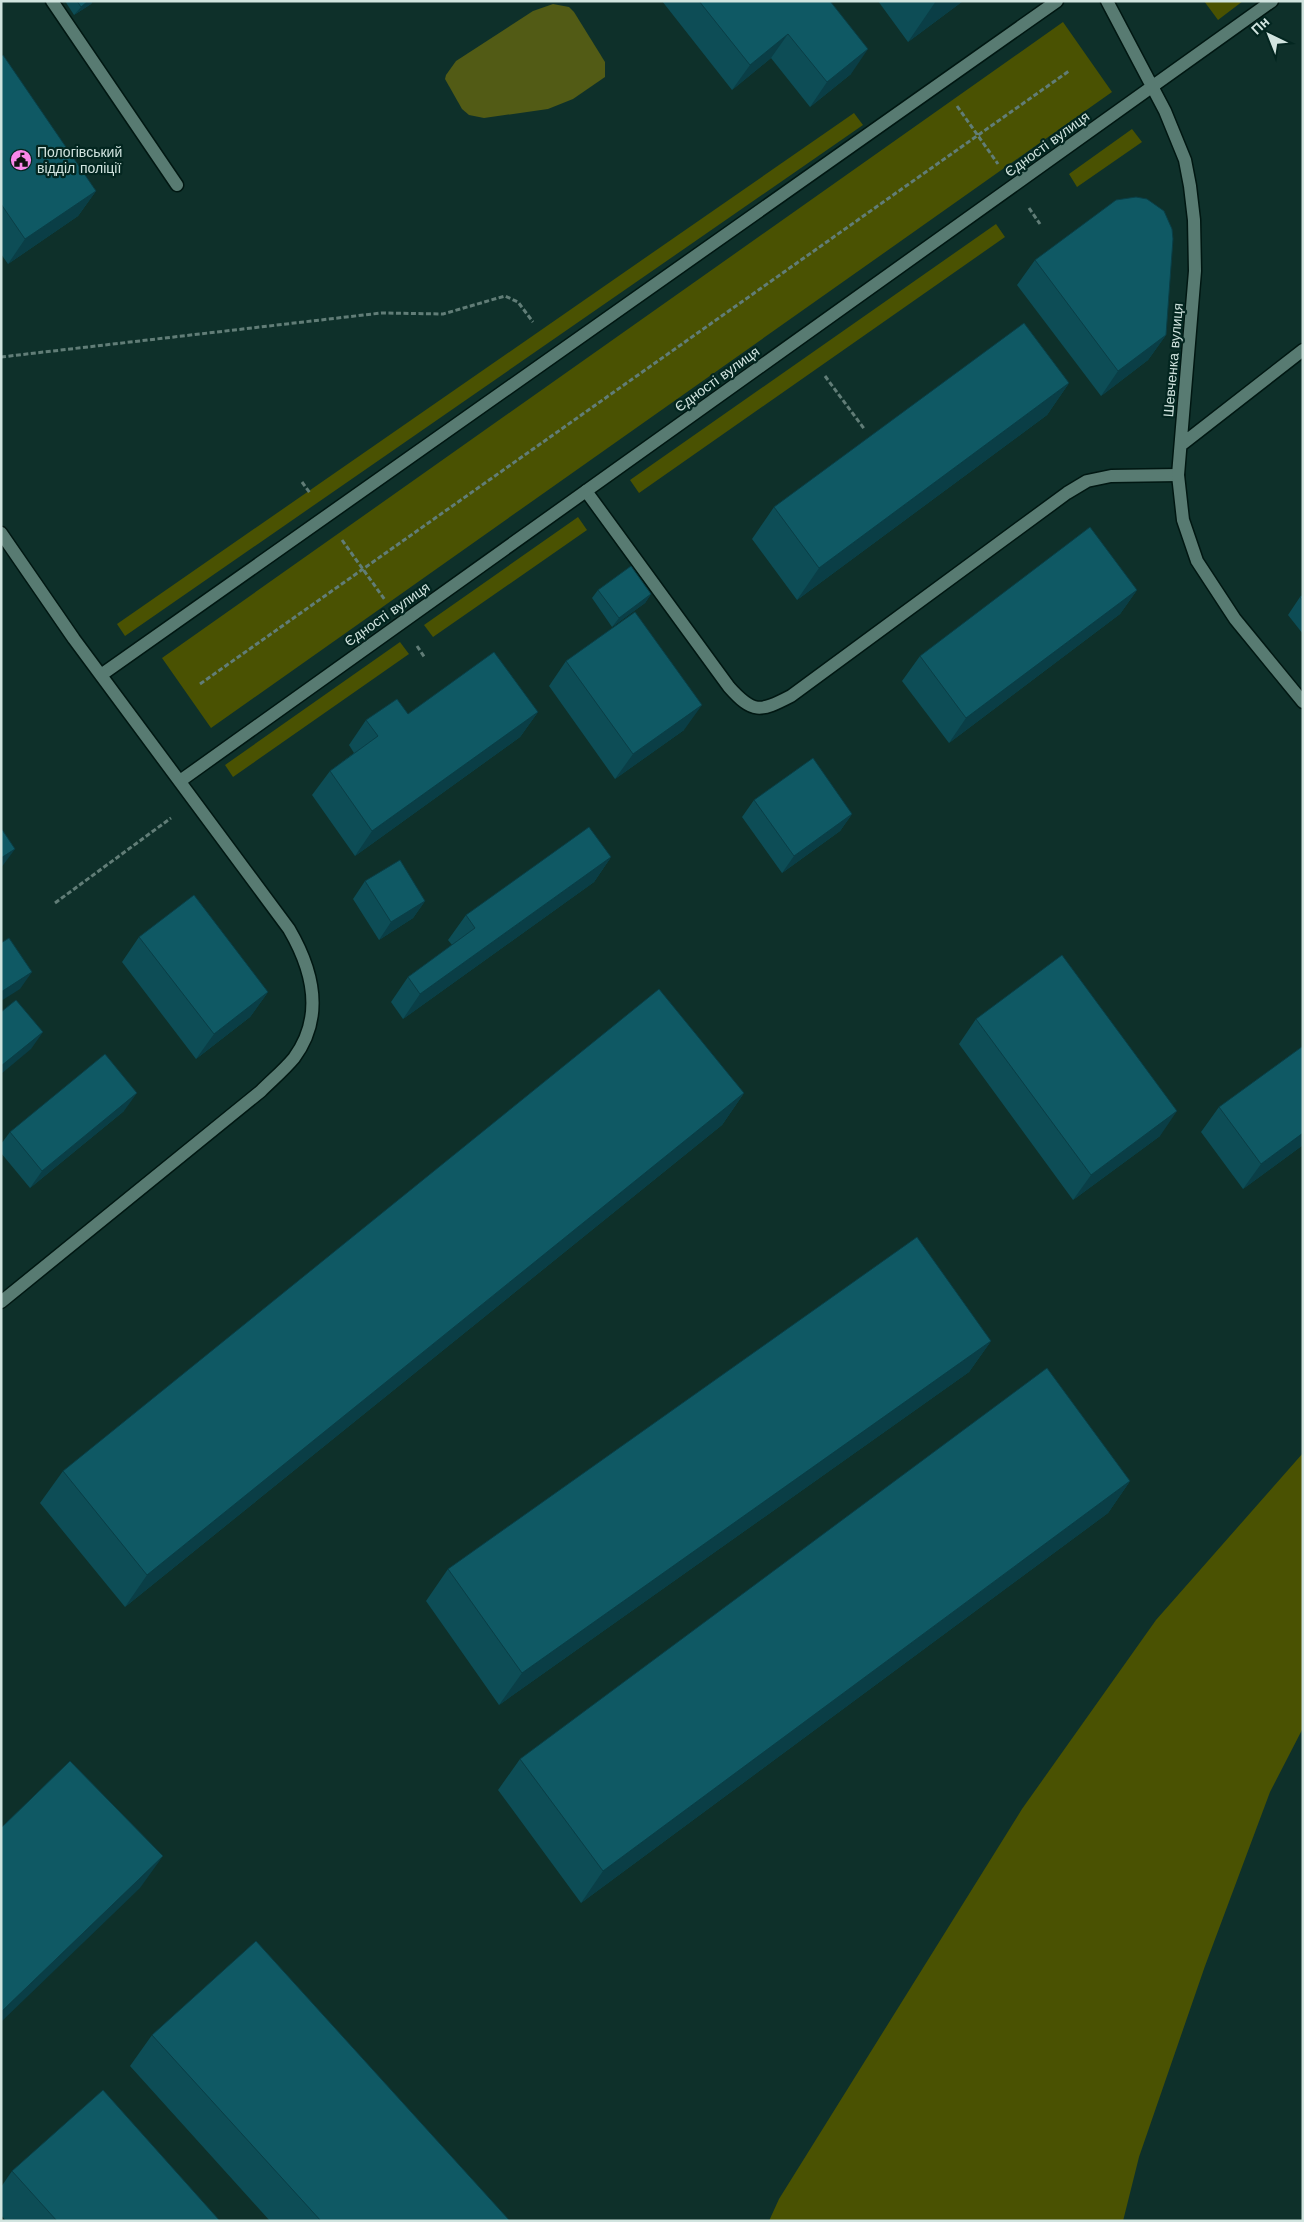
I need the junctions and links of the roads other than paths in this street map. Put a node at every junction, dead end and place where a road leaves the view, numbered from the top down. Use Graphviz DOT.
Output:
graph roads {
  1 [pos="52,1"];
  2 [pos="1057,1"];
  3 [pos="1107,1"];
  4 [pos="1272,1"];
  5 [pos="1152,87"];
  6 [pos="177,185"];
  7 [pos="1303,350"];
  8 [pos="1181,445"];
  9 [pos="1178,475"];
  10 [pos="586,491"];
  11 [pos="1,533"];
  12 [pos="101,675"];
  13 [pos="1303,702"];
  14 [pos="180,780"];
  15 [pos="1,1302"];
  1 -- 6 [label="street"];
  2 -- 12 [label="street"];
  3 -- 5 [label="street, Шевченка вулиця"];
  4 -- 5 [label="street, Єдності вулиця"];
  5 -- 8 [label="street, Шевченка вулиця"];
  5 -- 10 [label="street, Єдності вулиця"];
  7 -- 8 [label="street"];
  8 -- 9 [label="street, Шевченка вулиця"];
  9 -- 10 [label="street"];
  9 -- 13 [label="street, Шевченка вулиця"];
  10 -- 14 [label="street, Єдності вулиця"];
  11 -- 12 [label="street"];
  12 -- 14 [label="street"];
  14 -- 15 [label="street"];
}
